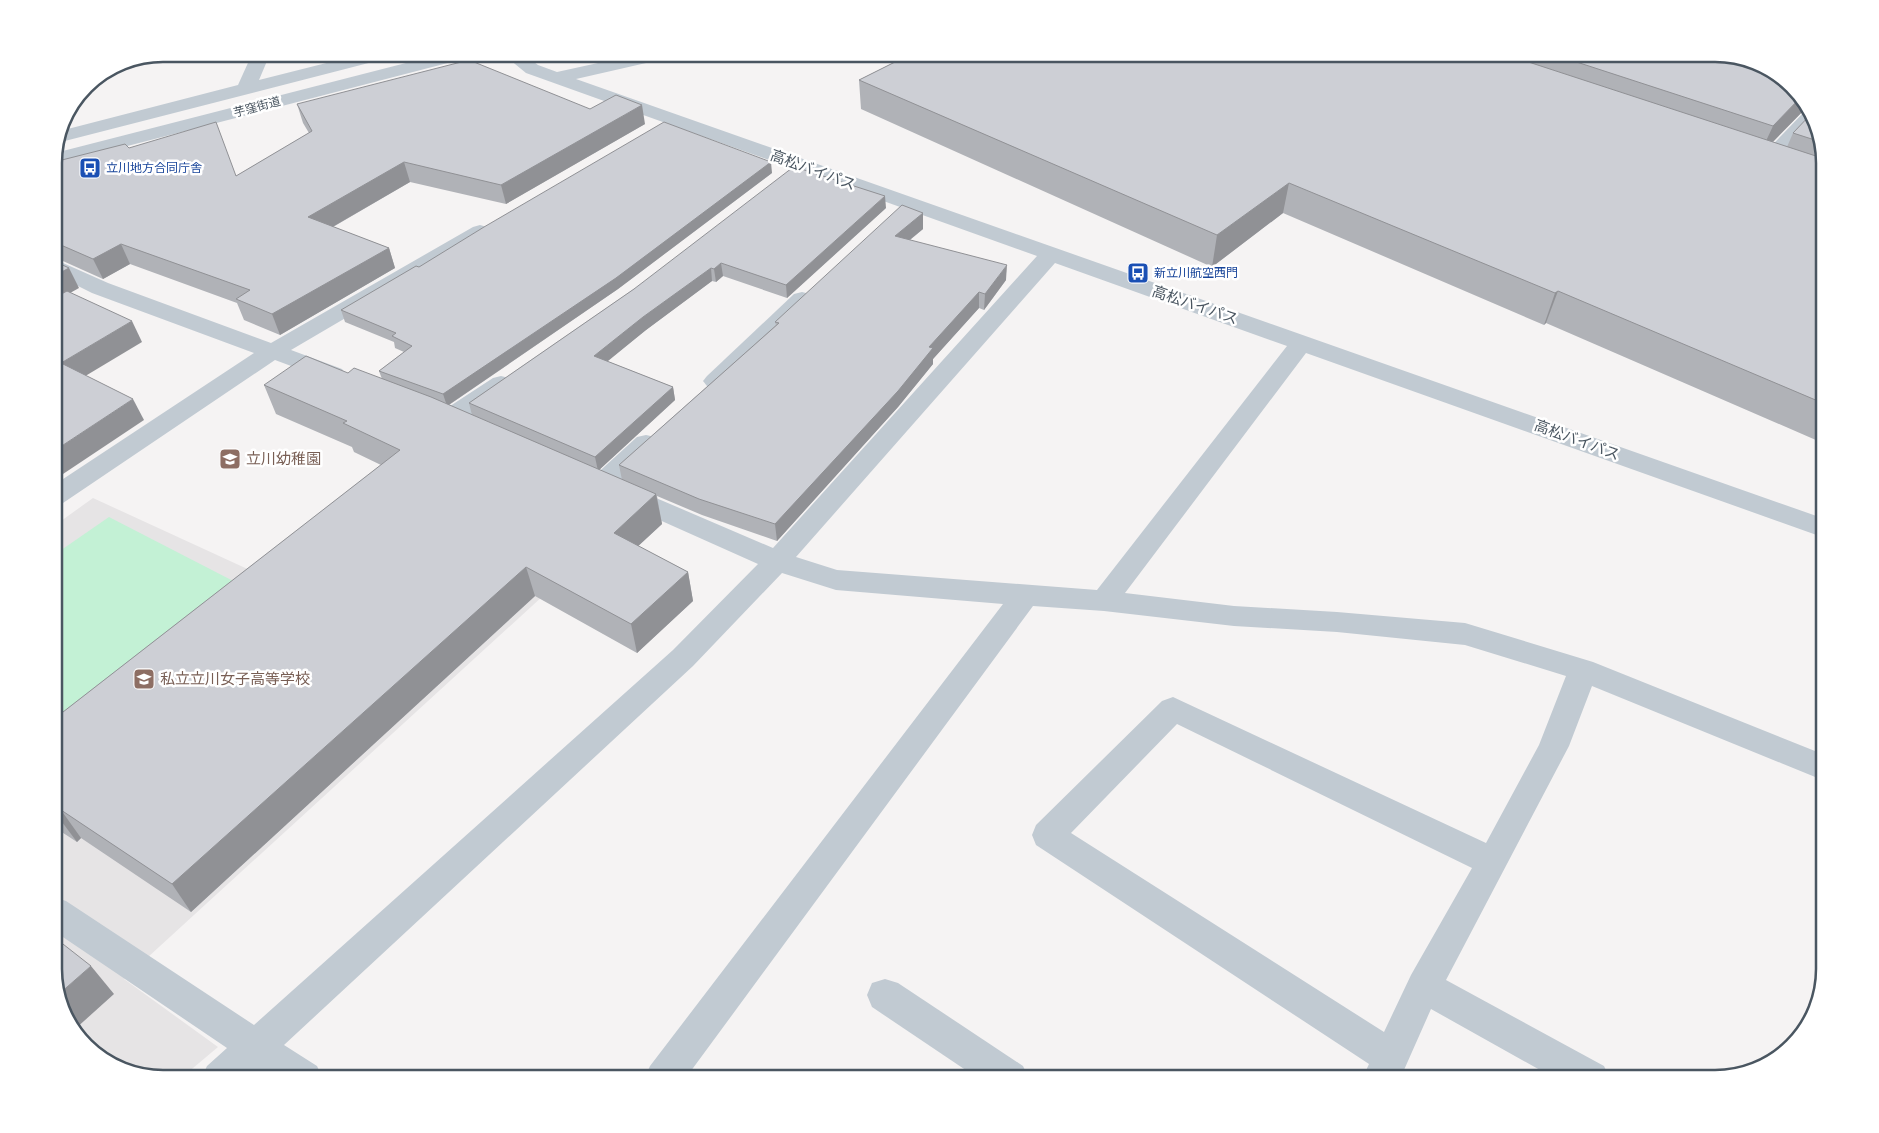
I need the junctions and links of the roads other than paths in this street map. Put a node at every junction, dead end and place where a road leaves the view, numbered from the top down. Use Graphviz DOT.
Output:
graph roads {
  1 [pos="257,63"];
  2 [pos="348,63"];
  3 [pos="427,63"];
  4 [pos="524,63"];
  5 [pos="624,63"];
  6 [pos="556,78"];
  7 [pos="245,90"];
  8 [pos="671,119"];
  9 [pos="1807,122"];
  10 [pos="646,134"];
  11 [pos="67,135"];
  12 [pos="63,157"];
  13 [pos="1744,160"];
  14 [pos="493,223"];
  15 [pos="1050,255"];
  16 [pos="63,270"];
  17 [pos="820,283"];
  18 [pos="100,288"];
  19 [pos="77,301"];
  20 [pos="1302,343"];
  21 [pos="273,351"];
  22 [pos="514,374"];
  23 [pos="357,383"];
  24 [pos="700,394"];
  25 [pos="664,427"];
  26 [pos="477,430"];
  27 [pos="63,492"];
  28 [pos="1816,526"];
  29 [pos="777,561"];
  30 [pos="1024,596"];
  31 [pos="1104,601"];
  32 [pos="1583,670"];
  33 [pos="1816,764"];
  34 [pos="1493,862"];
  35 [pos="63,918"];
  36 [pos="1424,986"];
  37 [pos="885,995"];
  38 [pos="258,1047"];
  39 [pos="1386,1068"];
  40 [pos="231,1070"];
  41 [pos="291,1070"];
  42 [pos="669,1070"];
  43 [pos="997,1070"];
  44 [pos="1575,1070"];
  1 -- 7 [label="street"];
  2 -- 7 [label="street, 芋窪街道"];
  3 -- 12 [label="street, 芋窪街道"];
  4 -- 6 [label="street, 高松バイパス"];
  5 -- 6 [label="street"];
  6 -- 8 [label="street, 高松バイパス"];
  7 -- 11 [label="street, 芋窪街道"];
  8 -- 10 [label="street"];
  8 -- 15 [label="street, 高松バイパス"];
  9 -- 13 [label="street"];
  14 -- 21 [label="street"];
  15 -- 20 [label="street, 高松バイパス"];
  15 -- 29 [label="street"];
  16 -- 18 [label="street"];
  17 -- 24 [label="street"];
  18 -- 19 [label="street"];
  18 -- 21 [label="street"];
  20 -- 28 [label="street, 高松バイパス"];
  20 -- 31 [label="street"];
  21 -- 23 [label="street"];
  21 -- 27 [label="street"];
  22 -- 26 [label="street"];
  25 -- 29 [label="street"];
  29 -- 30 [label="street"];
  29 -- 38 [label="street"];
  30 -- 31 [label="street"];
  30 -- 42 [label="street"];
  31 -- 32 [label="street"];
  32 -- 33 [label="street"];
  32 -- 34 [label="street"];
  34 -- 36 [label="street"];
  34 -- 39 [label="street"];
  35 -- 38 [label="street"];
  36 -- 39 [label="street"];
  36 -- 44 [label="street"];
  37 -- 43 [label="street"];
  38 -- 40 [label="street"];
  38 -- 41 [label="street"];
}
